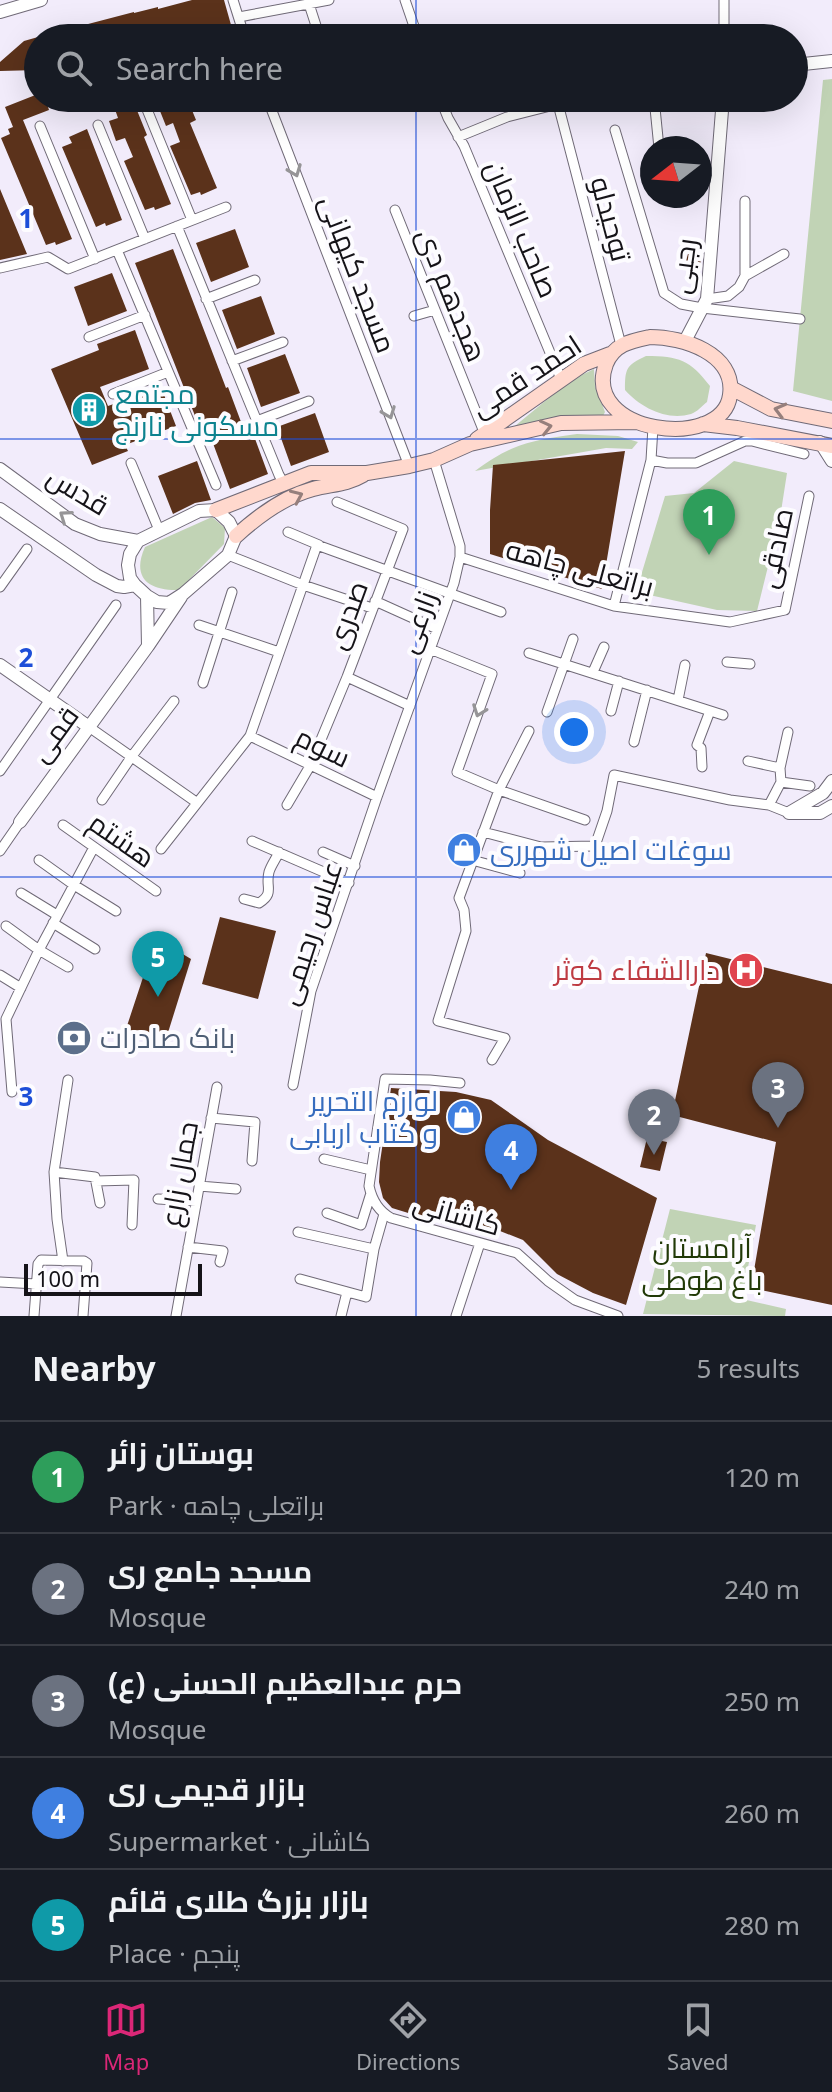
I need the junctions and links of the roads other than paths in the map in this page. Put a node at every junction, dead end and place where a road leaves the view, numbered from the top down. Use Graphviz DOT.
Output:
graph roads {
  1 [pos="41,0"];
  2 [pos="233,0"];
  3 [pos="329,0"];
  4 [pos="405,0"];
  5 [pos="724,0"];
  6 [pos="309,4"];
  7 [pos="0,12"];
  8 [pos="239,17"];
  9 [pos="241,24"];
  10 [pos="315,24"];
  11 [pos="413,24"];
  12 [pos="724,24"];
  13 [pos="832,61"];
  14 [pos="808,64"];
  15 [pos="148,112"];
  16 [pos="272,112"];
  17 [pos="446,112"];
  18 [pos="527,112"];
  19 [pos="560,112"];
  20 [pos="655,112"];
  21 [pos="722,112"];
  22 [pos="98,125"];
  23 [pos="40,126"];
  24 [pos="615,130"];
  25 [pos="658,136"];
  26 [pos="458,137"];
  27 [pos="745,201"];
  28 [pos="226,207"];
  29 [pos="395,210"];
  30 [pos="192,220"];
  31 [pos="177,226"];
  32 [pos="145,239"];
  33 [pos="117,250"];
  34 [pos="784,254"];
  35 [pos="95,259"];
  36 [pos="0,268"];
  37 [pos="745,276"];
  38 [pos="255,280"];
  39 [pos="206,299"];
  40 [pos="704,304"];
  41 [pos="435,310"];
  42 [pos="145,315"];
  43 [pos="414,316"];
  44 [pos="800,319"];
  45 [pos="89,337"];
  46 [pos="685,341"];
  47 [pos="283,342"];
  48 [pos="616,349"];
  49 [pos="232,361"];
  50 [pos="168,372"];
  51 [pos="561,379"];
  52 [pos="731,388"];
  53 [pos="113,394"];
  54 [pos="309,401"];
  55 [pos="257,421"];
  56 [pos="832,421"];
  57 [pos="636,422"];
  58 [pos="702,424"];
  59 [pos="653,427"];
  60 [pos="486,437"];
  61 [pos="826,444"];
  62 [pos="804,454"];
  63 [pos="434,460"];
  64 [pos="651,460"];
  65 [pos="832,461"];
  66 [pos="131,463"];
  67 [pos="409,466"];
  68 [pos="0,469"];
  69 [pos="367,473"];
  70 [pos="284,484"];
  71 [pos="216,485"];
  72 [pos="809,496"];
  73 [pos="337,502"];
  74 [pos="0,509"];
  75 [pos="216,510"];
  76 [pos="159,530"];
  77 [pos="288,532"];
  78 [pos="236,536"];
  79 [pos="138,541"];
  80 [pos="319,545"];
  81 [pos="27,549"];
  82 [pos="228,555"];
  83 [pos="460,557"];
  84 [pos="387,570"];
  85 [pos="135,585"];
  86 [pos="303,585"];
  87 [pos="0,587"];
  88 [pos="232,592"];
  89 [pos="451,592"];
  90 [pos="183,594"];
  91 [pos="147,596"];
  92 [pos="116,605"];
  93 [pos="373,605"];
  94 [pos="614,606"];
  95 [pos="785,610"];
  96 [pos="501,612"];
  97 [pos="199,625"];
  98 [pos="437,629"];
  99 [pos="219,632"];
  100 [pos="573,639"];
  101 [pos="148,646"];
  102 [pos="604,647"];
  103 [pos="430,649"];
  104 [pos="279,652"];
  105 [pos="529,653"];
  106 [pos="727,662"];
  107 [pos="564,663"];
  108 [pos="750,664"];
  109 [pos="0,665"];
  110 [pos="685,665"];
  111 [pos="593,672"];
  112 [pos="347,677"];
  113 [pos="619,681"];
  114 [pos="203,683"];
  115 [pos="647,690"];
  116 [pos="50,700"];
  117 [pos="678,700"];
  118 [pos="174,701"];
  119 [pos="410,706"];
  120 [pos="611,711"];
  121 [pos="710,711"];
  122 [pos="547,712"];
  123 [pos="723,715"];
  124 [pos="89,727"];
  125 [pos="529,731"];
  126 [pos="788,732"];
  127 [pos="250,736"];
  128 [pos="634,742"];
  129 [pos="132,756"];
  130 [pos="748,761"];
  131 [pos="310,766"];
  132 [pos="702,767"];
  133 [pos="780,768"];
  134 [pos="0,771"];
  135 [pos="832,781"];
  136 [pos="781,782"];
  137 [pos="810,786"];
  138 [pos="499,790"];
  139 [pos="377,797"];
  140 [pos="102,800"];
  141 [pos="196,802"];
  142 [pos="287,805"];
  143 [pos="769,805"];
  144 [pos="832,806"];
  145 [pos="789,813"];
  146 [pos="585,820"];
  147 [pos="20,822"];
  148 [pos="63,825"];
  149 [pos="483,832"];
  150 [pos="252,841"];
  151 [pos="93,849"];
  152 [pos="161,849"];
  153 [pos="0,851"];
  154 [pos="279,852"];
  155 [pos="323,852"];
  156 [pos="39,860"];
  157 [pos="472,860"];
  158 [pos="355,866"];
  159 [pos="520,873"];
  160 [pos="349,883"];
  161 [pos="74,885"];
  162 [pos="156,891"];
  163 [pos="21,893"];
  164 [pos="244,899"];
  165 [pos="116,911"];
  166 [pos="55,919"];
  167 [pos="6,926"];
  168 [pos="95,949"];
  169 [pos="39,950"];
  170 [pos="68,967"];
  171 [pos="0,975"];
  172 [pos="21,988"];
  173 [pos="3,1018"];
  174 [pos="492,1060"];
  175 [pos="68,1080"];
  176 [pos="460,1083"];
  177 [pos="293,1085"];
  178 [pos="217,1087"];
  179 [pos="12,1092"];
  180 [pos="211,1118"];
  181 [pos="324,1159"];
  182 [pos="252,1161"];
  183 [pos="371,1170"];
  184 [pos="54,1172"];
  185 [pos="96,1181"];
  186 [pos="199,1186"];
  187 [pos="236,1189"];
  188 [pos="371,1193"];
  189 [pos="158,1199"];
  190 [pos="196,1201"];
  191 [pos="100,1203"];
  192 [pos="327,1213"];
  193 [pos="384,1214"];
  194 [pos="132,1225"];
  195 [pos="298,1232"];
  196 [pos="480,1243"];
  197 [pos="188,1247"];
  198 [pos="374,1249"];
  199 [pos="63,1261"];
  200 [pos="220,1262"];
  201 [pos="300,1279"];
  202 [pos="0,1282"];
  203 [pos="36,1284"];
  204 [pos="347,1292"];
  205 [pos="34,1316"];
  206 [pos="83,1316"];
  207 [pos="176,1316"];
  208 [pos="341,1316"];
  209 [pos="456,1316"];
  210 [pos="618,1316"];
  1 -- 7 [label="street"];
  2 -- 8 [label="street"];
  3 -- 6 [label="street"];
  4 -- 11 [label="street"];
  5 -- 12 [label="street"];
  6 -- 8 [label="street"];
  6 -- 10 [label="street"];
  8 -- 9 [label="street"];
  13 -- 14 [label="street"];
  15 -- 30 [label="street"];
  16 -- 67 [label="street, مسجد کیهانی, one-way"];
  17 -- 26 [label="street, صاحب الزمان"];
  18 -- 26 [label="street"];
  19 -- 48 [label="street, توحیدلو"];
  20 -- 25 [label="street"];
  21 -- 40 [label="street, رجبی"];
  22 -- 32 [label="street"];
  23 -- 35 [label="street"];
  24 -- 40 [label="street"];
  26 -- 51 [label="street, صاحب الزمان"];
  27 -- 37 [label="street"];
  28 -- 30 [label="street"];
  29 -- 41 [label="street, هجدهم دی"];
  30 -- 31 [label="street"];
  31 -- 32 [label="street"];
  31 -- 39 [label="street"];
  32 -- 33 [label="street"];
  33 -- 35 [label="street"];
  33 -- 42 [label="street"];
  34 -- 37 [label="street"];
  35 -- 36 [label="street"];
  37 -- 40 [label="street"];
  38 -- 39 [label="street"];
  39 -- 49 [label="street"];
  40 -- 44 [label="street"];
  40 -- 46 [label="street, رجبی"];
  41 -- 43 [label="street"];
  41 -- 60 [label="street, هجدهم دی"];
  42 -- 45 [label="street"];
  42 -- 50 [label="street"];
  46 -- 48 [label="main road"];
  46 -- 52 [label="main road"];
  47 -- 49 [label="street"];
  48 -- 51 [label="main road, احمد قمی"];
  48 -- 57 [label="main road"];
  49 -- 55 [label="street"];
  50 -- 53 [label="street"];
  50 -- 71 [label="street"];
  51 -- 60 [label="main road, احمد قمی"];
  56 -- 52 [label="main road, one-way"];
  52 -- 58 [label="main road"];
  54 -- 55 [label="street"];
  55 -- 70 [label="street"];
  57 -- 59 [label="main road"];
  60 -- 57 [label="main road, احمد قمی, one-way"];
  58 -- 59 [label="main road"];
  58 -- 61 [label="main road"];
  59 -- 64 [label="street"];
  60 -- 63 [label="main road, احمد قمی"];
  61 -- 65 [label="street"];
  62 -- 64 [label="street"];
  63 -- 67 [label="main road, احمد قمی"];
  63 -- 83 [label="street, زارعی"];
  64 -- 94 [label="street"];
  66 -- 76 [label="street"];
  67 -- 69 [label="main road, احمد قمی"];
  79 -- 68 [label="street, قدس, one-way"];
  69 -- 70 [label="main road"];
  78 -- 69 [label="main road, one-way"];
  70 -- 75 [label="main road"];
  72 -- 95 [label="street, صادقی"];
  73 -- 84 [label="street"];
  74 -- 85 [label="street"];
  75 -- 76 [label="street"];
  75 -- 78 [label="street"];
  76 -- 79 [label="street"];
  77 -- 80 [label="street"];
  78 -- 82 [label="street"];
  79 -- 85 [label="street"];
  80 -- 84 [label="street"];
  80 -- 86 [label="street"];
  81 -- 87 [label="street"];
  82 -- 86 [label="street"];
  82 -- 90 [label="street"];
  83 -- 89 [label="street, زارعی"];
  83 -- 94 [label="street, براتعلی چاهه"];
  84 -- 89 [label="street"];
  84 -- 93 [label="street, صدری"];
  85 -- 91 [label="street"];
  86 -- 93 [label="street"];
  86 -- 104 [label="street"];
  88 -- 99 [label="street"];
  89 -- 96 [label="street"];
  89 -- 98 [label="street, زارعی"];
  90 -- 91 [label="street"];
  90 -- 101 [label="street, قمی"];
  91 -- 101 [label="street"];
  92 -- 116 [label="street"];
  93 -- 98 [label="street"];
  93 -- 112 [label="street, صدری"];
  94 -- 95 [label="street, براتعلی چاهه"];
  97 -- 99 [label="street"];
  98 -- 103 [label="street, زارعی"];
  99 -- 104 [label="street"];
  99 -- 114 [label="street"];
  100 -- 107 [label="street"];
  101 -- 124 [label="street, قمی"];
  102 -- 111 [label="street"];
  103 -- 119 [label="street, زارعی"];
  103 -- 138 [label="street, one-way"];
  104 -- 127 [label="street"];
  105 -- 107 [label="street"];
  106 -- 108 [label="street"];
  107 -- 111 [label="street"];
  107 -- 122 [label="street"];
  109 -- 116 [label="street"];
  110 -- 117 [label="street"];
  111 -- 113 [label="street"];
  112 -- 119 [label="street"];
  112 -- 131 [label="street, صدری"];
  113 -- 115 [label="street"];
  113 -- 120 [label="street"];
  115 -- 117 [label="street"];
  115 -- 128 [label="street"];
  116 -- 124 [label="street"];
  116 -- 134 [label="street"];
  117 -- 121 [label="street"];
  118 -- 129 [label="street"];
  119 -- 139 [label="street, زارعی"];
  121 -- 123 [label="street"];
  121 -- 132 [label="street"];
  124 -- 129 [label="street"];
  124 -- 147 [label="street, قمی"];
  125 -- 138 [label="street"];
  126 -- 133 [label="street"];
  127 -- 131 [label="street, سوم"];
  127 -- 141 [label="street"];
  129 -- 140 [label="street"];
  129 -- 141 [label="street"];
  130 -- 133 [label="street"];
  131 -- 139 [label="street, سوم"];
  131 -- 142 [label="street, صدری"];
  133 -- 136 [label="street"];
  135 -- 145 [label="street"];
  136 -- 137 [label="street"];
  136 -- 143 [label="street"];
  138 -- 146 [label="street"];
  138 -- 149 [label="street"];
  139 -- 158 [label="street, عباس رحیمی"];
  141 -- 152 [label="street"];
  143 -- 145 [label="street"];
  143 -- 149 [label="street"];
  144 -- 145 [label="street"];
  147 -- 153 [label="street, قمی"];
  148 -- 151 [label="street, هشتم"];
  149 -- 157 [label="street"];
  150 -- 154 [label="street"];
  151 -- 161 [label="street"];
  151 -- 162 [label="street, هشتم"];
  154 -- 160 [label="street"];
  154 -- 164 [label="street"];
  155 -- 158 [label="street"];
  156 -- 161 [label="street"];
  157 -- 159 [label="street"];
  157 -- 174 [label="street"];
  158 -- 160 [label="street, عباس رحیمی"];
  160 -- 177 [label="street, عباس رحیمی"];
  161 -- 165 [label="street"];
  161 -- 166 [label="street"];
  163 -- 166 [label="street"];
  166 -- 168 [label="street"];
  166 -- 169 [label="street"];
  167 -- 169 [label="street"];
  169 -- 170 [label="street"];
  169 -- 172 [label="street"];
  171 -- 172 [label="street"];
  172 -- 173 [label="street"];
  173 -- 179 [label="street"];
  175 -- 184 [label="street"];
  176 -- 183 [label="street"];
  178 -- 180 [label="street, جمال زارع"];
  180 -- 182 [label="street"];
  180 -- 186 [label="street, جمال زارع"];
  181 -- 183 [label="street"];
  183 -- 188 [label="street"];
  184 -- 185 [label="street"];
  184 -- 199 [label="street"];
  185 -- 191 [label="street"];
  185 -- 194 [label="street"];
  186 -- 187 [label="street"];
  186 -- 190 [label="street, جمال زارع"];
  188 -- 192 [label="street"];
  188 -- 193 [label="street, کاشانی"];
  189 -- 190 [label="street"];
  190 -- 197 [label="street, جمال زارع"];
  193 -- 196 [label="street, کاشانی"];
  193 -- 198 [label="street"];
  195 -- 198 [label="street"];
  196 -- 209 [label="street"];
  196 -- 210 [label="street, کاشانی"];
  197 -- 200 [label="street"];
  197 -- 207 [label="street, جمال زارع"];
  198 -- 204 [label="street"];
  199 -- 203 [label="street"];
  199 -- 206 [label="street"];
  201 -- 204 [label="street"];
  202 -- 203 [label="street"];
  203 -- 205 [label="street"];
  204 -- 208 [label="street"];
}
